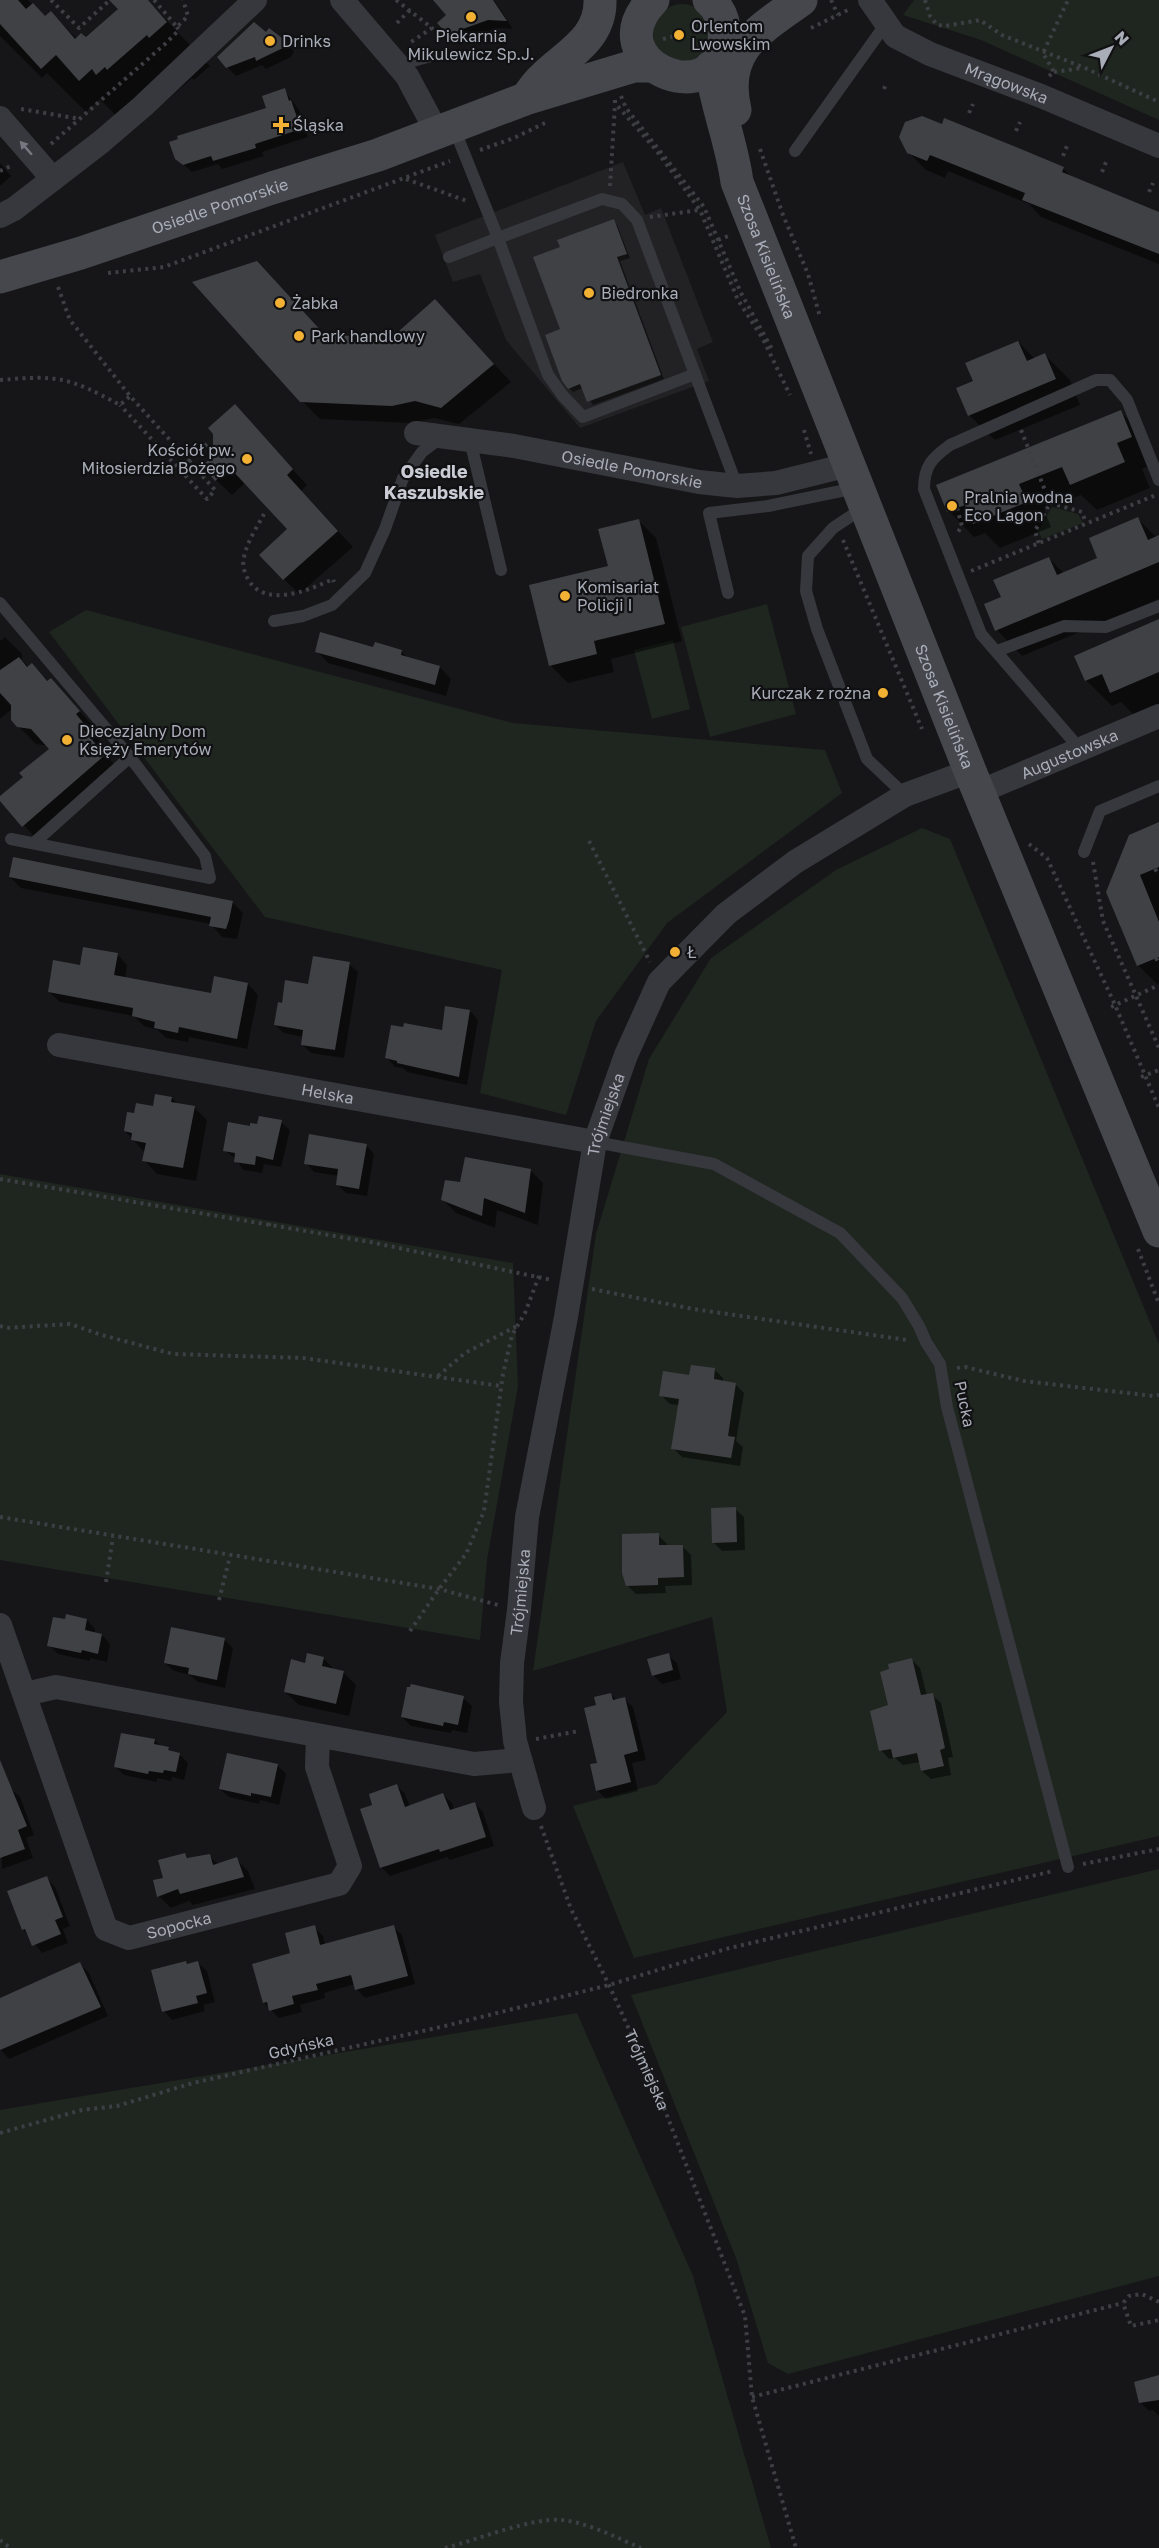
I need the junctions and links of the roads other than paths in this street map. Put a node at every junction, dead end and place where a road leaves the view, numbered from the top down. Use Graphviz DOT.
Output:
graph roads {
  1 [pos="255,0"];
  2 [pos="342,0"];
  3 [pos="600,0"];
  4 [pos="718,0"];
  5 [pos="777,0"];
  6 [pos="870,0"];
  7 [pos="642,11"];
  8 [pos="803,15"];
  9 [pos="885,25"];
  10 [pos="725,33"];
  11 [pos="431,56"];
  12 [pos="402,58"];
  13 [pos="711,67"];
  14 [pos="665,72"];
  15 [pos="536,111"];
  16 [pos="7,113"];
  17 [pos="452,139"];
  18 [pos="1159,146"];
  19 [pos="795,151"];
  20 [pos="53,178"];
  21 [pos="736,182"];
  22 [pos="749,214"];
  23 [pos="0,216"];
  24 [pos="498,238"];
  25 [pos="449,257"];
  26 [pos="0,277"];
  27 [pos="695,374"];
  28 [pos="416,432"];
  29 [pos="443,436"];
  30 [pos="470,440"];
  31 [pos="1159,480"];
  32 [pos="737,486"];
  33 [pos="856,487"];
  34 [pos="501,570"];
  35 [pos="728,593"];
  36 [pos="0,603"];
  37 [pos="1159,606"];
  38 [pos="274,621"];
  39 [pos="997,651"];
  40 [pos="1159,716"];
  41 [pos="1080,750"];
  42 [pos="130,757"];
  43 [pos="975,782"];
  44 [pos="1159,786"];
  45 [pos="905,795"];
  46 [pos="11,839"];
  47 [pos="34,843"];
  48 [pos="1085,849"];
  49 [pos="60,1045"];
  50 [pos="595,1142"];
  51 [pos="1159,1231"];
  52 [pos="0,1625"];
  53 [pos="25,1694"];
  54 [pos="318,1736"];
  55 [pos="517,1751"];
  56 [pos="534,1808"];
  57 [pos="1068,1867"];
  1 -- 20 [label="street"];
  2 -- 12 [label="street"];
  3 -- 15 [label="street"];
  4 -- 10 [label="street"];
  5 -- 10 [label="street"];
  6 -- 9 [label="street, Mrągowska"];
  7 -- 14 [label="street, Szosa Kisielińska"];
  7 -- 15 [label="street"];
  8 -- 22 [label="street"];
  9 -- 18 [label="street, Mrągowska"];
  9 -- 19 [label="lane"];
  10 -- 13 [label="street"];
  11 -- 12 [label="lane"];
  12 -- 17 [label="street"];
  13 -- 14 [label="street"];
  13 -- 21 [label="street, Szosa Kisielińska"];
  14 -- 15 [label="street"];
  14 -- 21 [label="street, Szosa Kisielińska"];
  15 -- 17 [label="street, Osiedle Pomorskie"];
  20 -- 16 [label="street, one-way"];
  17 -- 24 [label="lane"];
  17 -- 26 [label="street, Osiedle Pomorskie"];
  20 -- 23 [label="street"];
  21 -- 22 [label="street, Szosa Kisielińska"];
  22 -- 33 [label="street, Szosa Kisielińska"];
  24 -- 25 [label="lane"];
  24 -- 27 [label="lane"];
  24 -- 27 [label="lane"];
  27 -- 32 [label="lane"];
  28 -- 29 [label="street, Osiedle Pomorskie"];
  29 -- 30 [label="street, Osiedle Pomorskie"];
  29 -- 38 [label="lane"];
  30 -- 32 [label="street, Osiedle Pomorskie"];
  30 -- 34 [label="lane"];
  31 -- 39 [label="lane"];
  32 -- 33 [label="street, Osiedle Pomorskie"];
  33 -- 35 [label="lane"];
  33 -- 43 [label="street, Szosa Kisielińska"];
  33 -- 45 [label="lane"];
  36 -- 42 [label="lane"];
  37 -- 39 [label="lane"];
  39 -- 41 [label="lane"];
  40 -- 41 [label="street, Augustowska"];
  41 -- 43 [label="street, Augustowska"];
  42 -- 47 [label="lane"];
  42 -- 47 [label="lane"];
  43 -- 45 [label="street, Trójmiejska"];
  43 -- 51 [label="street, Szosa Kisielińska"];
  44 -- 48 [label="lane"];
  45 -- 50 [label="street, Trójmiejska"];
  46 -- 47 [label="lane"];
  49 -- 50 [label="street, Helska"];
  50 -- 55 [label="street, Trójmiejska"];
  50 -- 57 [label="lane, Pucka"];
  52 -- 53 [label="street, Sopocka"];
  53 -- 54 [label="street"];
  53 -- 54 [label="street, Sopocka"];
  54 -- 55 [label="street"];
  55 -- 56 [label="street, Trójmiejska"];
}
